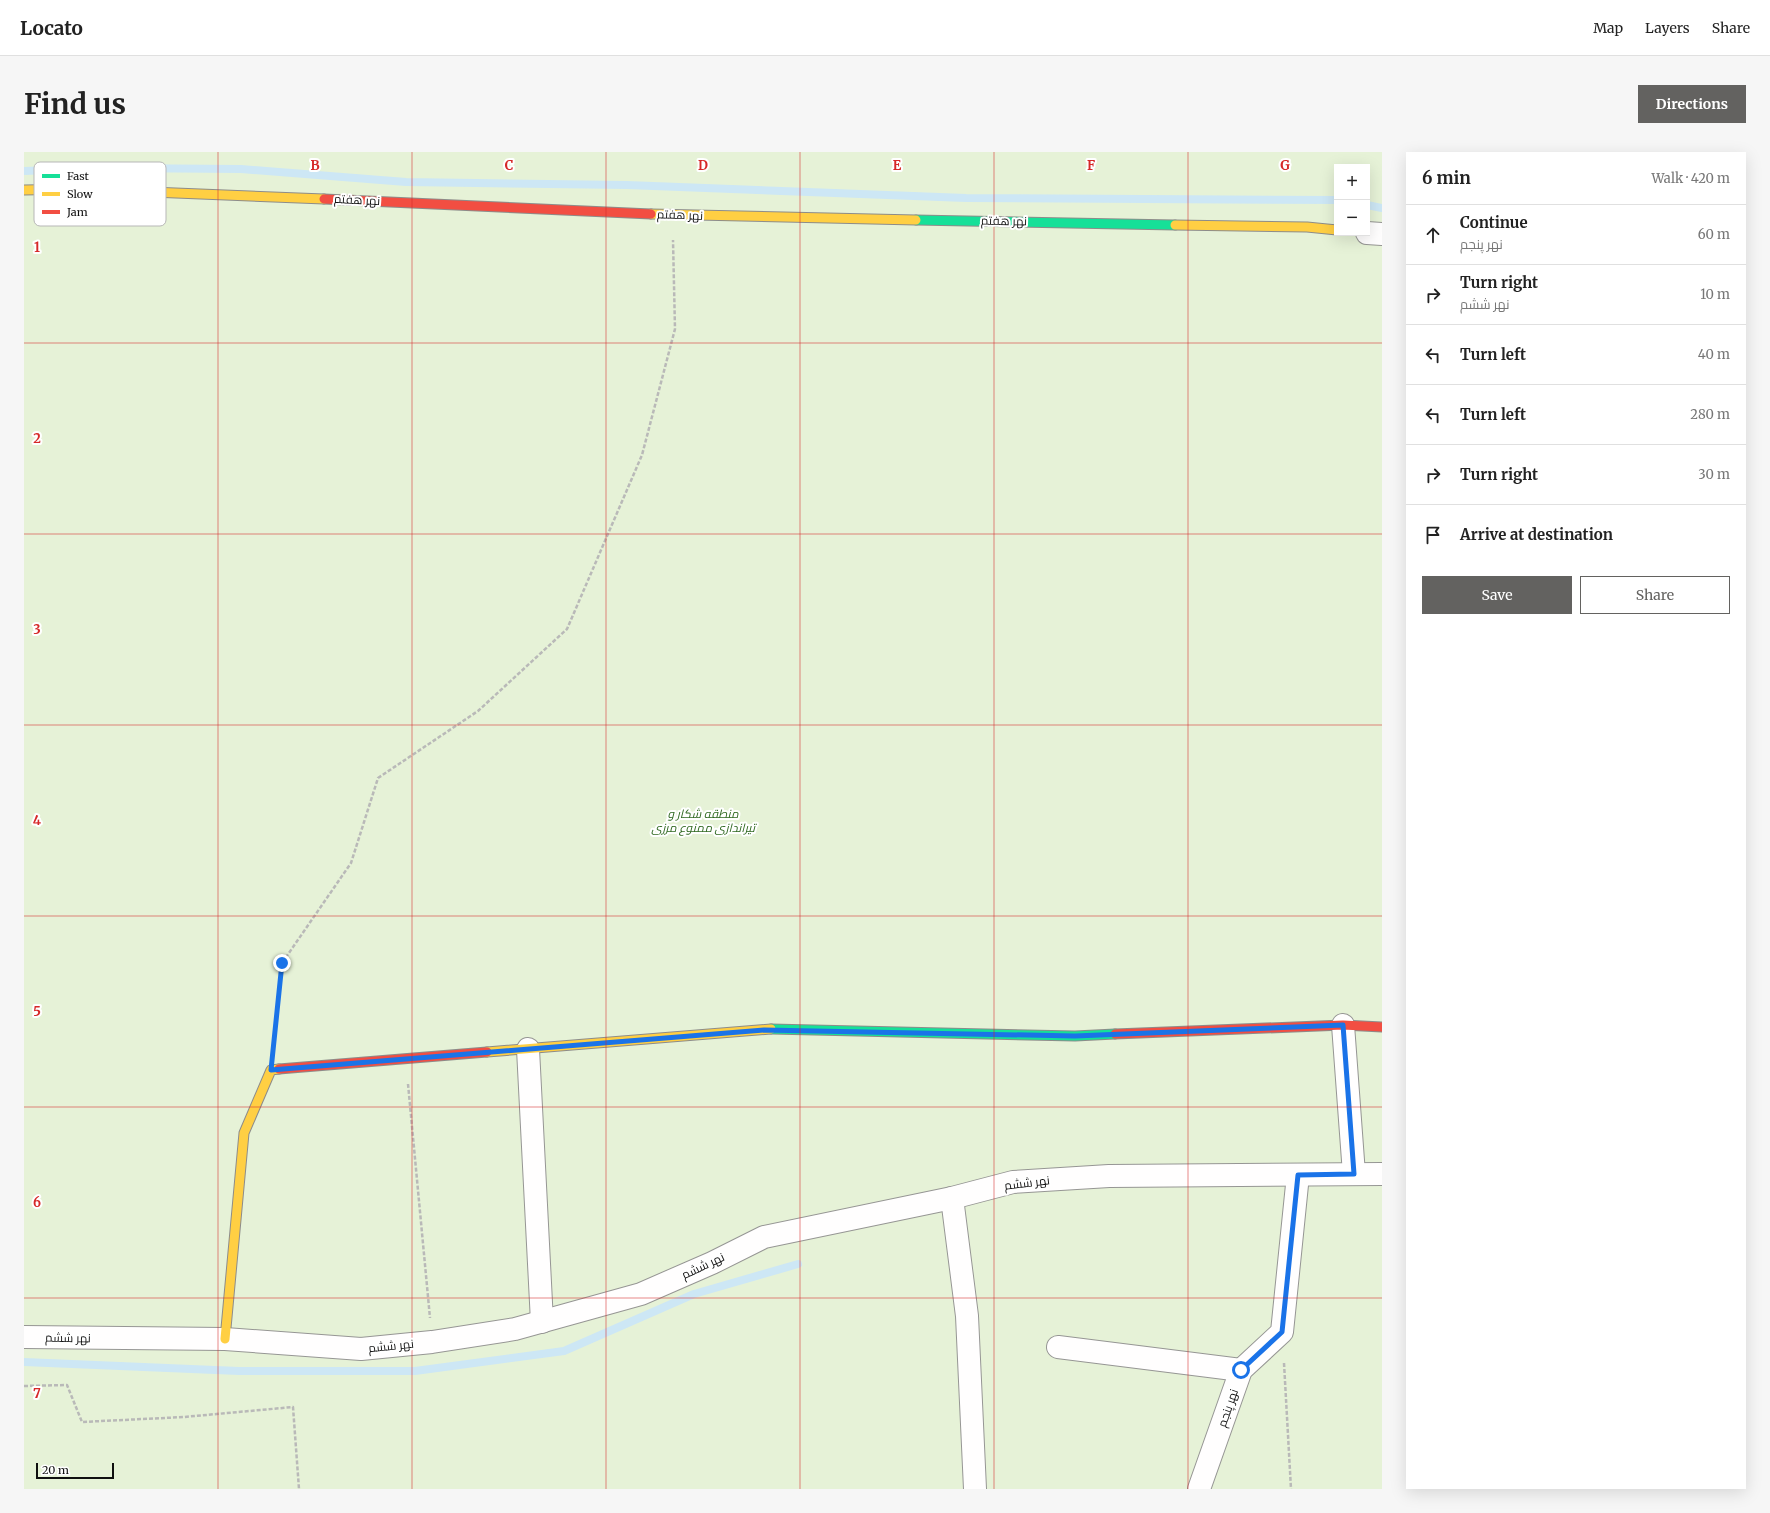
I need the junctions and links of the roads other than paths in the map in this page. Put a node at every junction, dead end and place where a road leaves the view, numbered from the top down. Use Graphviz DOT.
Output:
graph roads {
  1 [pos="24,190"];
  2 [pos="34,190"];
  3 [pos="166,192"];
  4 [pos="1334,230"];
  5 [pos="1370,232"];
  6 [pos="1382,234"];
  7 [pos="1343,1025"];
  8 [pos="1382,1027"];
  9 [pos="528,1049"];
  10 [pos="1354,1174"];
  11 [pos="1382,1174"];
  12 [pos="1298,1175"];
  13 [pos="952,1198"];
  14 [pos="542,1322"];
  15 [pos="24,1337"];
  16 [pos="225,1339"];
  17 [pos="1058,1347"];
  18 [pos="1241,1370"];
  19 [pos="975,1489"];
  20 [pos="1199,1489"];
  1 -- 2 [label="street, نهر هفتم"];
  3 -- 4 [label="street, نهر هفتم"];
  5 -- 6 [label="street"];
  7 -- 8 [label="street"];
  7 -- 9 [label="street"];
  7 -- 10 [label="street"];
  9 -- 14 [label="street"];
  9 -- 16 [label="street"];
  10 -- 11 [label="street, نهر ششم"];
  10 -- 12 [label="street, نهر ششم"];
  12 -- 13 [label="street, نهر ششم"];
  12 -- 18 [label="street, نهر پنجم"];
  13 -- 14 [label="street, نهر ششم"];
  13 -- 19 [label="street"];
  14 -- 16 [label="street, نهر ششم"];
  15 -- 16 [label="street, نهر ششم"];
  17 -- 18 [label="street"];
  18 -- 20 [label="street, نهر پنجم"];
}
